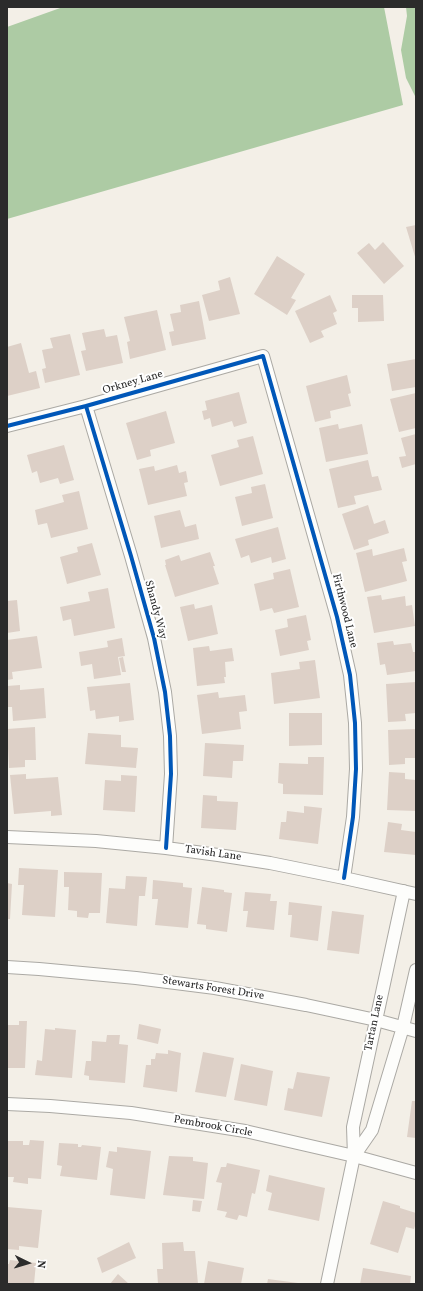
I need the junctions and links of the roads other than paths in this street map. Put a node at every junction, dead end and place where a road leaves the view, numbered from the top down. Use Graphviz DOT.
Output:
graph roads {
  1 [pos="263,356"];
  2 [pos="86,406"];
  3 [pos="7,426"];
  4 [pos="7,837"];
  5 [pos="166,848"];
  6 [pos="344,878"];
  7 [pos="410,893"];
  8 [pos="7,967"];
  9 [pos="416,970"];
  10 [pos="376,1020"];
  11 [pos="402,1027"];
  12 [pos="416,1032"];
  13 [pos="7,1104"];
  14 [pos="354,1156"];
  15 [pos="416,1172"];
  16 [pos="327,1284"];
  1 -- 2 [label="street, Orkney Lane"];
  1 -- 6 [label="street, Firthwood Lane"];
  2 -- 3 [label="street, Orkney Lane"];
  2 -- 5 [label="street, Shandy Way"];
  4 -- 5 [label="street, Tavish Lane"];
  5 -- 6 [label="street, Tavish Lane"];
  6 -- 7 [label="street, Tavish Lane"];
  7 -- 10 [label="street, Tartan Lane"];
  8 -- 10 [label="street, Stewarts Forest Drive"];
  9 -- 11 [label="street, Tartan Lane"];
  10 -- 11 [label="street, Stewarts Forest Drive"];
  10 -- 14 [label="street, Tartan Lane"];
  11 -- 12 [label="street, Stewarts Forest Drive"];
  11 -- 14 [label="street, Tartan Lane"];
  13 -- 14 [label="street, Pembrook Circle"];
  14 -- 15 [label="street, Pembrook Circle"];
  14 -- 16 [label="street, Tartan Lane"];
}
